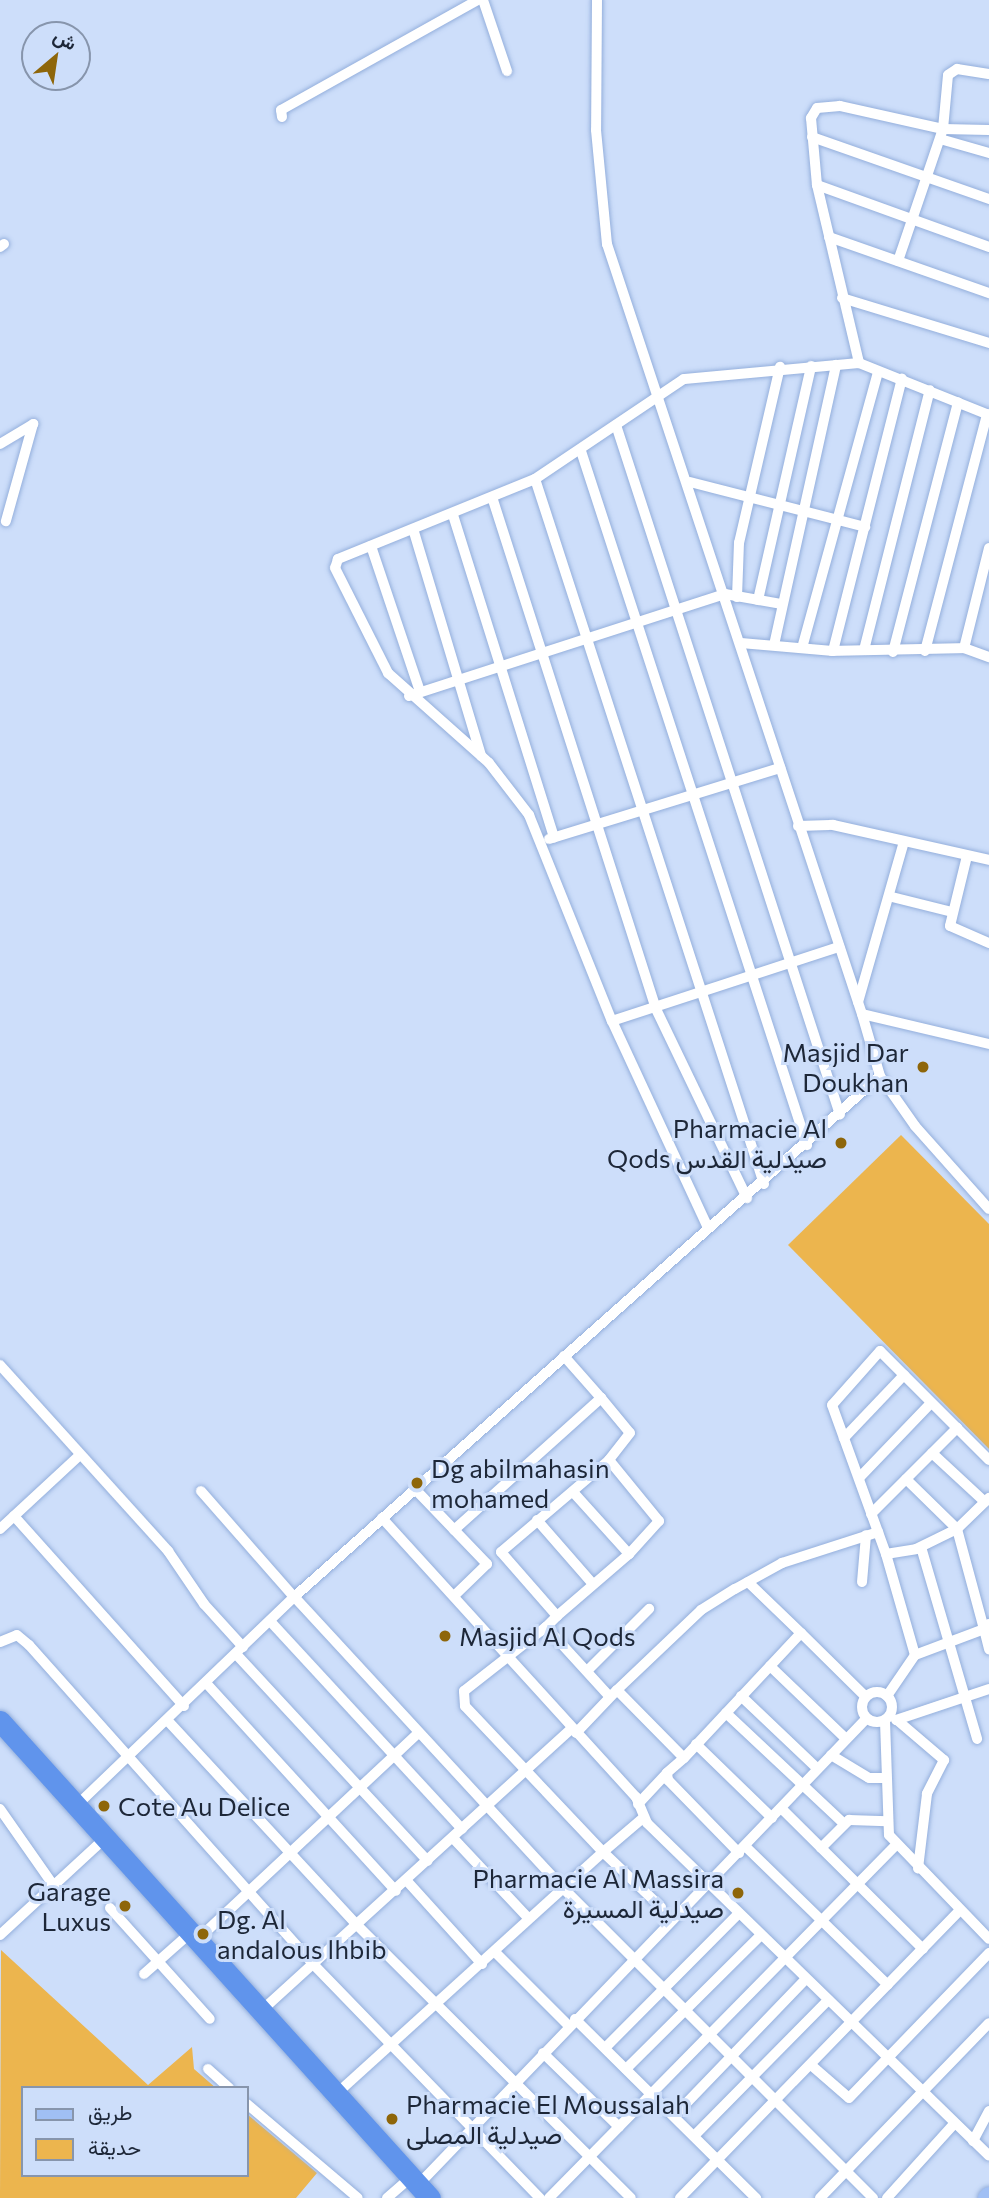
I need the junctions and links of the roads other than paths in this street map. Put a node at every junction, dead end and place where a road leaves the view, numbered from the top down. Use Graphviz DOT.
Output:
graph roads {
  1 [pos="481,0"];
  2 [pos="597,0"];
  3 [pos="507,71"];
  4 [pos="989,74"];
  5 [pos="282,117"];
  6 [pos="989,130"];
  7 [pos="941,134"];
  8 [pos="812,137"];
  9 [pos="989,153"];
  10 [pos="924,180"];
  11 [pos="817,185"];
  12 [pos="989,199"];
  13 [pos="911,222"];
  14 [pos="829,237"];
  15 [pos="989,247"];
  16 [pos="898,261"];
  17 [pos="989,293"];
  18 [pos="842,298"];
  19 [pos="989,343"];
  20 [pos="859,363"];
  21 [pos="836,365"];
  22 [pos="811,366"];
  23 [pos="780,367"];
  24 [pos="878,372"];
  25 [pos="902,379"];
  26 [pos="930,390"];
  27 [pos="660,397"];
  28 [pos="958,402"];
  29 [pos="988,414"];
  30 [pos="616,425"];
  31 [pos="0,444"];
  32 [pos="581,451"];
  33 [pos="535,479"];
  34 [pos="690,482"];
  35 [pos="751,495"];
  36 [pos="493,500"];
  37 [pos="778,501"];
  38 [pos="807,510"];
  39 [pos="453,515"];
  40 [pos="835,518"];
  41 [pos="6,521"];
  42 [pos="865,527"];
  43 [pos="414,532"];
  44 [pos="371,546"];
  45 [pos="989,548"];
  46 [pos="725,594"];
  47 [pos="737,597"];
  48 [pos="758,600"];
  49 [pos="782,604"];
  50 [pos="679,609"];
  51 [pos="639,622"];
  52 [pos="590,637"];
  53 [pos="741,643"];
  54 [pos="774,645"];
  55 [pos="803,648"];
  56 [pos="964,648"];
  57 [pos="864,650"];
  58 [pos="833,651"];
  59 [pos="925,651"];
  60 [pos="892,652"];
  61 [pos="542,653"];
  62 [pos="989,657"];
  63 [pos="501,664"];
  64 [pos="461,678"];
  65 [pos="414,694"];
  66 [pos="481,756"];
  67 [pos="780,768"];
  68 [pos="735,783"];
  69 [pos="697,797"];
  70 [pos="647,814"];
  71 [pos="600,826"];
  72 [pos="798,826"];
  73 [pos="548,839"];
  74 [pos="904,842"];
  75 [pos="967,856"];
  76 [pos="989,860"];
  77 [pos="892,897"];
  78 [pos="952,912"];
  79 [pos="989,943"];
  80 [pos="839,947"];
  81 [pos="790,964"];
  82 [pos="751,978"];
  83 [pos="701,994"];
  84 [pos="858,1002"];
  85 [pos="656,1009"];
  86 [pos="862,1014"];
  87 [pos="612,1021"];
  88 [pos="989,1044"];
  89 [pos="880,1076"];
  90 [pos="841,1115"];
  91 [pos="807,1145"];
  92 [pos="764,1184"];
  93 [pos="747,1198"];
  94 [pos="989,1209"];
  95 [pos="708,1228"];
  96 [pos="564,1356"];
  97 [pos="0,1364"];
  98 [pos="904,1376"];
  99 [pos="601,1398"];
  100 [pos="931,1403"];
  101 [pos="957,1428"];
  102 [pos="844,1437"];
  103 [pos="932,1453"];
  104 [pos="80,1455"];
  105 [pos="609,1460"];
  106 [pos="989,1460"];
  107 [pos="859,1478"];
  108 [pos="906,1479"];
  109 [pos="415,1489"];
  110 [pos="201,1491"];
  111 [pos="573,1492"];
  112 [pos="987,1500"];
  113 [pos="871,1514"];
  114 [pos="15,1516"];
  115 [pos="382,1518"];
  116 [pos="537,1520"];
  117 [pos="957,1528"];
  118 [pos="0,1529"];
  119 [pos="454,1530"];
  120 [pos="878,1532"];
  121 [pos="866,1535"];
  122 [pos="921,1547"];
  123 [pos="501,1552"];
  124 [pos="629,1554"];
  125 [pos="886,1554"];
  126 [pos="487,1564"];
  127 [pos="748,1582"];
  128 [pos="862,1582"];
  129 [pos="592,1583"];
  130 [pos="454,1596"];
  131 [pos="294,1597"];
  132 [pos="649,1609"];
  133 [pos="557,1616"];
  134 [pos="270,1621"];
  135 [pos="546,1627"];
  136 [pos="986,1627"];
  137 [pos="801,1633"];
  138 [pos="949,1641"];
  139 [pos="0,1643"];
  140 [pos="989,1649"];
  141 [pos="240,1651"];
  142 [pos="915,1655"];
  143 [pos="507,1656"];
  144 [pos="770,1666"];
  145 [pos="587,1671"];
  146 [pos="207,1684"];
  147 [pos="989,1689"];
  148 [pos="612,1693"];
  149 [pos="741,1696"];
  150 [pos="887,1696"];
  151 [pos="866,1697"];
  152 [pos="965,1700"];
  153 [pos="184,1706"];
  154 [pos="726,1713"];
  155 [pos="867,1718"];
  156 [pos="890,1719"];
  157 [pos="0,1721"];
  158 [pos="168,1721"];
  159 [pos="574,1730"];
  160 [pos="417,1734"];
  161 [pos="846,1739"];
  162 [pos="977,1739"];
  163 [pos="696,1744"];
  164 [pos="130,1755"];
  165 [pos="396,1755"];
  166 [pos="831,1755"];
  167 [pos="684,1758"];
  168 [pos="817,1768"];
  169 [pos="526,1770"];
  170 [pos="667,1773"];
  171 [pos="885,1778"];
  172 [pos="803,1785"];
  173 [pos="363,1788"];
  174 [pos="638,1804"];
  175 [pos="486,1807"];
  176 [pos="74,1808"];
  177 [pos="781,1808"];
  178 [pos="0,1809"];
  179 [pos="643,1818"];
  180 [pos="772,1818"];
  181 [pos="330,1819"];
  182 [pos="887,1822"];
  183 [pos="843,1823"];
  184 [pos="463,1829"];
  185 [pos="453,1838"];
  186 [pos="103,1840"];
  187 [pos="895,1846"];
  188 [pos="821,1848"];
  189 [pos="742,1849"];
  190 [pos="603,1852"];
  191 [pos="294,1853"];
  192 [pos="428,1861"];
  193 [pos="918,1868"];
  194 [pos="407,1881"];
  195 [pos="857,1883"];
  196 [pos="710,1884"];
  197 [pos="54,1886"];
  198 [pos="562,1887"];
  199 [pos="396,1891"];
  200 [pos="250,1893"];
  201 [pos="661,1907"];
  202 [pos="110,1908"];
  203 [pos="959,1911"];
  204 [pos="739,1913"];
  205 [pos="528,1918"];
  206 [pos="820,1923"];
  207 [pos="358,1926"];
  208 [pos="0,1935"];
  209 [pos="761,1935"];
  210 [pos="191,1938"];
  211 [pos="989,1939"];
  212 [pos="923,1949"];
  213 [pos="495,1952"];
  214 [pos="989,1953"];
  215 [pos="632,1959"];
  216 [pos="784,1959"];
  217 [pos="158,1962"];
  218 [pos="482,1964"];
  219 [pos="314,1965"];
  220 [pos="144,1974"];
  221 [pos="805,1979"];
  222 [pos="888,1985"];
  223 [pos="664,1991"];
  224 [pos="827,2001"];
  225 [pos="435,2004"];
  226 [pos="260,2012"];
  227 [pos="685,2013"];
  228 [pos="210,2019"];
  229 [pos="572,2023"];
  230 [pos="989,2023"];
  231 [pos="850,2024"];
  232 [pos="709,2038"];
  233 [pos="390,2046"];
  234 [pos="604,2048"];
  235 [pos="543,2053"];
  236 [pos="730,2059"];
  237 [pos="888,2060"];
  238 [pos="811,2065"];
  239 [pos="208,2069"];
  240 [pos="626,2069"];
  241 [pos="751,2079"];
  242 [pos="514,2084"];
  243 [pos="227,2086"];
  244 [pos="923,2093"];
  245 [pos="334,2095"];
  246 [pos="652,2095"];
  247 [pos="775,2102"];
  248 [pos="248,2105"];
  249 [pos="989,2111"];
  250 [pos="674,2116"];
  251 [pos="953,2125"];
  252 [pos="619,2127"];
  253 [pos="470,2131"];
  254 [pos="694,2136"];
  255 [pos="973,2141"];
  256 [pos="989,2156"];
  257 [pos="589,2157"];
  258 [pos="717,2160"];
  259 [pos="845,2173"];
  260 [pos="420,2186"];
  261 [pos="358,2198"];
  262 [pos="387,2198"];
  263 [pos="540,2198"];
  264 [pos="549,2198"];
  265 [pos="631,2198"];
  266 [pos="680,2198"];
  267 [pos="756,2198"];
  268 [pos="820,2198"];
  269 [pos="873,2198"];
  270 [pos="887,2198"];
  1 -- 3 [label="street"];
  1 -- 5 [label="street"];
  2 -- 27 [label="street"];
  4 -- 7 [label="street"];
  6 -- 7 [label="street"];
  7 -- 8 [label="street"];
  7 -- 9 [label="street"];
  7 -- 10 [label="street"];
  8 -- 10 [label="street"];
  8 -- 11 [label="street"];
  10 -- 12 [label="street"];
  10 -- 13 [label="street"];
  11 -- 13 [label="street"];
  11 -- 14 [label="street"];
  13 -- 15 [label="street"];
  13 -- 16 [label="street"];
  14 -- 16 [label="street"];
  14 -- 18 [label="street"];
  16 -- 17 [label="street"];
  18 -- 19 [label="street"];
  18 -- 20 [label="street"];
  20 -- 21 [label="street"];
  20 -- 24 [label="street"];
  21 -- 22 [label="street"];
  21 -- 38 [label="street"];
  22 -- 23 [label="street"];
  22 -- 37 [label="street"];
  23 -- 27 [label="street"];
  23 -- 35 [label="street"];
  24 -- 25 [label="street"];
  24 -- 40 [label="street"];
  25 -- 26 [label="street"];
  25 -- 42 [label="street"];
  26 -- 28 [label="street"];
  26 -- 57 [label="street"];
  27 -- 30 [label="street"];
  27 -- 34 [label="street"];
  28 -- 29 [label="street"];
  28 -- 60 [label="street"];
  29 -- 59 [label="street"];
  30 -- 32 [label="street"];
  30 -- 50 [label="street"];
  31 -- 41 [label="street"];
  32 -- 33 [label="street"];
  32 -- 51 [label="street"];
  33 -- 36 [label="street"];
  33 -- 52 [label="street"];
  34 -- 35 [label="street"];
  34 -- 46 [label="street"];
  35 -- 37 [label="street"];
  35 -- 47 [label="street"];
  36 -- 39 [label="street"];
  36 -- 61 [label="street"];
  37 -- 38 [label="street"];
  37 -- 48 [label="street"];
  38 -- 40 [label="street"];
  38 -- 49 [label="street"];
  39 -- 43 [label="street"];
  39 -- 63 [label="street"];
  40 -- 42 [label="street"];
  40 -- 55 [label="street"];
  42 -- 58 [label="street"];
  43 -- 44 [label="street"];
  43 -- 64 [label="street"];
  44 -- 65 [label="street"];
  44 -- 65 [label="street"];
  45 -- 56 [label="street"];
  46 -- 47 [label="street"];
  46 -- 50 [label="street"];
  46 -- 53 [label="street"];
  47 -- 48 [label="street"];
  48 -- 49 [label="street"];
  49 -- 54 [label="street"];
  50 -- 51 [label="street"];
  50 -- 68 [label="street"];
  51 -- 52 [label="street"];
  51 -- 69 [label="street"];
  52 -- 61 [label="street"];
  52 -- 70 [label="street"];
  53 -- 54 [label="street"];
  53 -- 67 [label="street"];
  54 -- 55 [label="street"];
  55 -- 58 [label="street"];
  56 -- 59 [label="street"];
  56 -- 62 [label="street"];
  57 -- 58 [label="street"];
  57 -- 60 [label="street"];
  59 -- 60 [label="street"];
  61 -- 63 [label="street"];
  61 -- 71 [label="street"];
  63 -- 64 [label="street"];
  63 -- 73 [label="street"];
  64 -- 65 [label="street"];
  64 -- 66 [label="street"];
  65 -- 66 [label="street"];
  66 -- 73 [label="street"];
  67 -- 68 [label="street"];
  67 -- 72 [label="street"];
  68 -- 69 [label="street"];
  68 -- 81 [label="street"];
  69 -- 70 [label="street"];
  69 -- 82 [label="street"];
  70 -- 71 [label="street"];
  70 -- 83 [label="street"];
  71 -- 73 [label="street"];
  71 -- 85 [label="street"];
  72 -- 74 [label="street"];
  72 -- 80 [label="street"];
  73 -- 87 [label="street"];
  74 -- 75 [label="street"];
  74 -- 77 [label="street"];
  75 -- 76 [label="street"];
  75 -- 78 [label="street"];
  77 -- 78 [label="street"];
  77 -- 84 [label="street"];
  78 -- 79 [label="street"];
  80 -- 81 [label="street"];
  80 -- 84 [label="street"];
  81 -- 82 [label="street"];
  81 -- 90 [label="street"];
  82 -- 83 [label="street"];
  82 -- 91 [label="street"];
  83 -- 85 [label="street"];
  83 -- 92 [label="street"];
  84 -- 86 [label="street"];
  85 -- 87 [label="street"];
  85 -- 93 [label="street"];
  86 -- 88 [label="street"];
  86 -- 89 [label="street"];
  87 -- 95 [label="street"];
  89 -- 90 [label="street"];
  89 -- 94 [label="street"];
  90 -- 91 [label="street"];
  91 -- 92 [label="street"];
  92 -- 93 [label="street"];
  93 -- 95 [label="street"];
  95 -- 96 [label="street"];
  96 -- 99 [label="street"];
  96 -- 109 [label="street"];
  97 -- 104 [label="street"];
  98 -- 100 [label="street"];
  98 -- 102 [label="street"];
  98 -- 102 [label="street"];
  99 -- 105 [label="street"];
  99 -- 119 [label="street"];
  100 -- 101 [label="street"];
  100 -- 107 [label="street"];
  101 -- 103 [label="street"];
  101 -- 106 [label="street"];
  102 -- 107 [label="street"];
  103 -- 108 [label="street"];
  103 -- 112 [label="street"];
  104 -- 114 [label="street"];
  104 -- 141 [label="street"];
  105 -- 111 [label="street"];
  105 -- 124 [label="street"];
  107 -- 113 [label="street"];
  108 -- 113 [label="street"];
  108 -- 117 [label="street"];
  109 -- 115 [label="street"];
  109 -- 119 [label="street"];
  110 -- 131 [label="street"];
  111 -- 116 [label="street"];
  111 -- 124 [label="street"];
  112 -- 117 [label="street"];
  113 -- 120 [label="street"];
  114 -- 118 [label="street"];
  114 -- 153 [label="street"];
  115 -- 130 [label="street"];
  115 -- 131 [label="street"];
  116 -- 123 [label="street"];
  116 -- 129 [label="street"];
  117 -- 122 [label="street"];
  117 -- 136 [label="street"];
  119 -- 126 [label="street"];
  120 -- 121 [label="street"];
  120 -- 125 [label="street"];
  121 -- 127 [label="street"];
  121 -- 128 [label="street"];
  122 -- 125 [label="street"];
  122 -- 138 [label="street"];
  123 -- 126 [label="street"];
  123 -- 133 [label="street"];
  124 -- 129 [label="street"];
  125 -- 142 [label="street"];
  126 -- 130 [label="street"];
  127 -- 137 [label="street"];
  127 -- 148 [label="street"];
  129 -- 133 [label="street"];
  130 -- 143 [label="street"];
  131 -- 134 [label="street"];
  131 -- 160 [label="street"];
  132 -- 145 [label="street"];
  133 -- 135 [label="street"];
  134 -- 141 [label="street"];
  134 -- 165 [label="street"];
  135 -- 143 [label="street"];
  135 -- 145 [label="street"];
  136 -- 138 [label="street"];
  136 -- 140 [label="street"];
  137 -- 144 [label="street"];
  137 -- 151 [label="street"];
  138 -- 142 [label="street"];
  138 -- 152 [label="street"];
  139 -- 164 [label="street"];
  141 -- 146 [label="street"];
  141 -- 173 [label="street"];
  142 -- 150 [label="street"];
  143 -- 159 [label="street"];
  143 -- 169 [label="street"];
  144 -- 149 [label="street"];
  144 -- 161 [label="street"];
  145 -- 148 [label="street"];
  146 -- 153 [label="street"];
  146 -- 181 [label="street"];
  147 -- 152 [label="street"];
  148 -- 159 [label="street"];
  148 -- 167 [label="street"];
  149 -- 154 [label="street"];
  149 -- 168 [label="street"];
  150 -- 151 [label="street"];
  150 -- 156 [label="street"];
  151 -- 155 [label="street"];
  152 -- 156 [label="street"];
  152 -- 162 [label="street"];
  153 -- 158 [label="street"];
  154 -- 163 [label="street"];
  154 -- 172 [label="street"];
  155 -- 156 [label="street"];
  155 -- 161 [label="street"];
  156 -- 171 [label="street"];
  156 -- 193 [label="street"];
  157 -- 176 [label="highway"];
  158 -- 164 [label="street"];
  158 -- 191 [label="street"];
  159 -- 169 [label="street"];
  159 -- 174 [label="street"];
  160 -- 165 [label="street"];
  160 -- 175 [label="street"];
  161 -- 166 [label="street"];
  163 -- 167 [label="street"];
  163 -- 180 [label="street"];
  164 -- 176 [label="street"];
  164 -- 200 [label="street"];
  165 -- 173 [label="street"];
  165 -- 184 [label="street"];
  166 -- 168 [label="street"];
  166 -- 171 [label="street"];
  167 -- 170 [label="street"];
  168 -- 172 [label="street"];
  169 -- 175 [label="street"];
  169 -- 190 [label="street"];
  170 -- 174 [label="street"];
  170 -- 189 [label="street"];
  171 -- 182 [label="street"];
  172 -- 177 [label="street"];
  172 -- 183 [label="street"];
  173 -- 181 [label="street"];
  173 -- 192 [label="street"];
  174 -- 179 [label="street"];
  175 -- 184 [label="street"];
  175 -- 198 [label="street"];
  176 -- 186 [label="highway"];
  177 -- 180 [label="street"];
  177 -- 188 [label="street"];
  178 -- 197 [label="street"];
  179 -- 190 [label="street"];
  179 -- 196 [label="street"];
  180 -- 189 [label="street"];
  181 -- 191 [label="street"];
  181 -- 199 [label="street"];
  182 -- 183 [label="street"];
  182 -- 187 [label="street"];
  183 -- 188 [label="street"];
  184 -- 185 [label="street"];
  185 -- 192 [label="street"];
  185 -- 205 [label="street"];
  186 -- 197 [label="street"];
  186 -- 210 [label="highway"];
  187 -- 193 [label="street"];
  187 -- 195 [label="street"];
  188 -- 195 [label="street"];
  189 -- 196 [label="street"];
  189 -- 206 [label="street"];
  190 -- 198 [label="street"];
  190 -- 201 [label="street"];
  191 -- 200 [label="street"];
  191 -- 207 [label="street"];
  192 -- 194 [label="street"];
  193 -- 203 [label="street"];
  194 -- 199 [label="street"];
  194 -- 218 [label="street"];
  195 -- 206 [label="street"];
  195 -- 212 [label="street"];
  196 -- 204 [label="street"];
  196 -- 215 [label="street"];
  197 -- 208 [label="street"];
  198 -- 205 [label="street"];
  198 -- 215 [label="street"];
  199 -- 207 [label="street"];
  200 -- 210 [label="street"];
  200 -- 219 [label="street"];
  202 -- 217 [label="street"];
  203 -- 211 [label="street"];
  203 -- 212 [label="street"];
  204 -- 209 [label="street"];
  204 -- 223 [label="street"];
  205 -- 213 [label="street"];
  206 -- 216 [label="street"];
  206 -- 222 [label="street"];
  207 -- 219 [label="street"];
  207 -- 225 [label="street"];
  209 -- 216 [label="street"];
  209 -- 227 [label="street"];
  210 -- 217 [label="street"];
  210 -- 226 [label="highway"];
  212 -- 222 [label="street"];
  213 -- 218 [label="street"];
  213 -- 229 [label="street"];
  214 -- 237 [label="street"];
  215 -- 223 [label="street"];
  215 -- 229 [label="street"];
  216 -- 221 [label="street"];
  216 -- 232 [label="street"];
  217 -- 220 [label="street"];
  217 -- 228 [label="street"];
  218 -- 225 [label="street"];
  219 -- 226 [label="street"];
  219 -- 233 [label="street"];
  221 -- 224 [label="street"];
  221 -- 236 [label="street"];
  222 -- 231 [label="street"];
  223 -- 227 [label="street"];
  223 -- 234 [label="street"];
  224 -- 231 [label="street"];
  224 -- 241 [label="street"];
  225 -- 233 [label="street"];
  225 -- 242 [label="street"];
  226 -- 245 [label="highway"];
  227 -- 232 [label="street"];
  227 -- 240 [label="street"];
  229 -- 234 [label="street"];
  229 -- 235 [label="street"];
  230 -- 244 [label="street"];
  231 -- 237 [label="street"];
  231 -- 238 [label="street"];
  232 -- 236 [label="street"];
  232 -- 246 [label="street"];
  233 -- 245 [label="street"];
  233 -- 253 [label="street"];
  234 -- 240 [label="street"];
  235 -- 242 [label="street"];
  235 -- 252 [label="street"];
  236 -- 241 [label="street"];
  236 -- 250 [label="street"];
  237 -- 238 [label="street"];
  237 -- 244 [label="street"];
  238 -- 247 [label="street"];
  239 -- 243 [label="street"];
  240 -- 246 [label="street"];
  241 -- 247 [label="street"];
  241 -- 254 [label="street"];
  242 -- 253 [label="street"];
  242 -- 257 [label="street"];
  244 -- 251 [label="street"];
  244 -- 259 [label="street"];
  245 -- 260 [label="highway"];
  246 -- 250 [label="street"];
  246 -- 252 [label="street"];
  247 -- 258 [label="street"];
  247 -- 259 [label="street"];
  248 -- 261 [label="street"];
  249 -- 255 [label="street"];
  250 -- 254 [label="street"];
  251 -- 255 [label="street"];
  251 -- 270 [label="street"];
  252 -- 257 [label="street"];
  253 -- 260 [label="street"];
  253 -- 263 [label="street"];
  254 -- 258 [label="street"];
  255 -- 256 [label="street"];
  257 -- 264 [label="street"];
  257 -- 265 [label="street"];
  258 -- 266 [label="street"];
  258 -- 267 [label="street"];
  259 -- 268 [label="street"];
  259 -- 269 [label="street"];
  260 -- 262 [label="street"];
}
